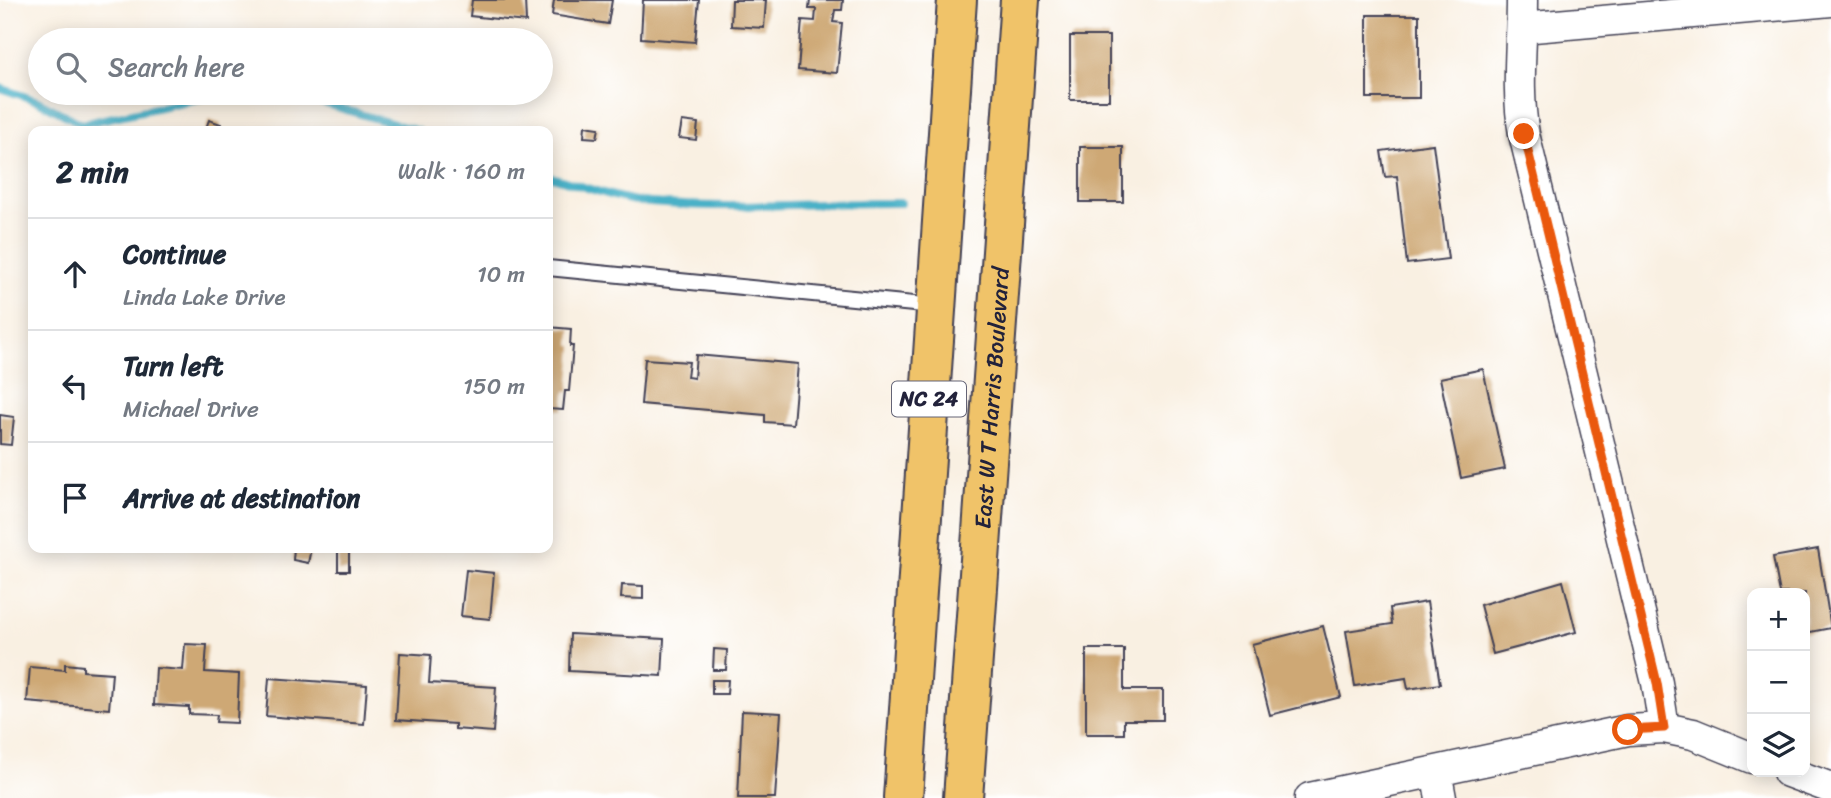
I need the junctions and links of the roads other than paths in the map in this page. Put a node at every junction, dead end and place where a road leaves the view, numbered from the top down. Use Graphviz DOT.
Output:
graph roads {
  1 [pos="957,0"];
  2 [pos="1020,0"];
  3 [pos="1831,1"];
  4 [pos="1522,14"];
  5 [pos="553,268"];
  6 [pos="936,306"];
  7 [pos="1664,728"];
  8 [pos="1747,756"];
  9 [pos="1801,777"];
  10 [pos="1438,785"];
  11 [pos="1831,788"];
  12 [pos="903,798"];
  13 [pos="963,798"];
  14 [pos="1310,798"];
  1 -- 6 [label="main road, NC 24"];
  2 -- 13 [label="main road, East W T Harris Boulevard / NC 24"];
  3 -- 4 [label="street"];
  4 -- 7 [label="street"];
  5 -- 6 [label="lane"];
  6 -- 12 [label="main road, NC 24"];
  7 -- 8 [label="street"];
  7 -- 10 [label="street"];
  9 -- 11 [label="street"];
  10 -- 14 [label="street"];
}
